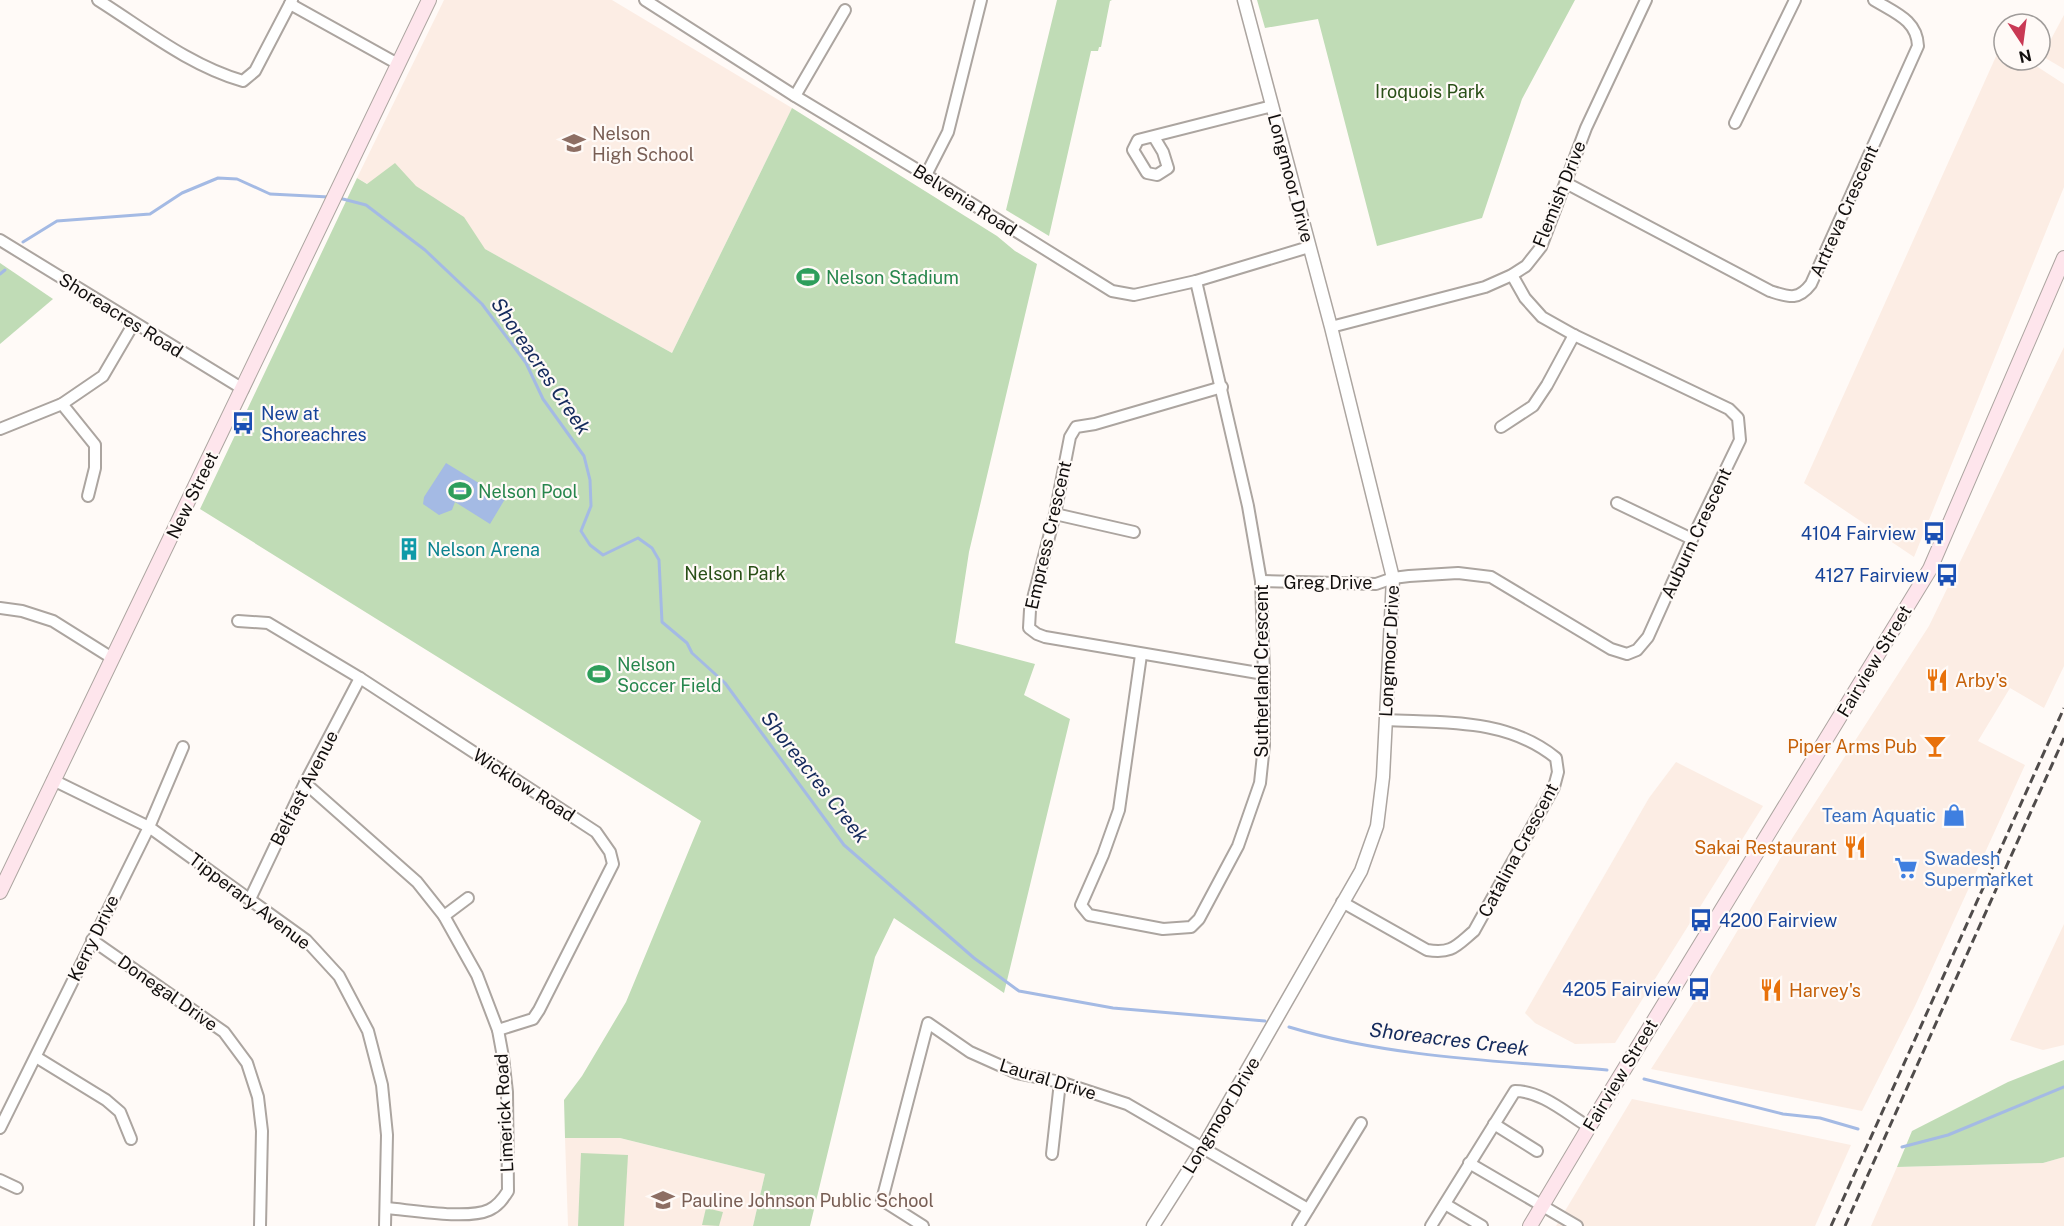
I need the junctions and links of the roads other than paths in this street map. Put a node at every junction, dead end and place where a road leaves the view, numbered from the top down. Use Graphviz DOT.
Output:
graph roads {
  1 [pos="98,0"];
  2 [pos="429,0"];
  3 [pos="645,0"];
  4 [pos="981,0"];
  5 [pos="1244,0"];
  6 [pos="1646,0"];
  7 [pos="1796,0"];
  8 [pos="1874,0"];
  9 [pos="291,2"];
  10 [pos="846,10"];
  11 [pos="398,64"];
  12 [pos="795,96"];
  13 [pos="1272,106"];
  14 [pos="1735,123"];
  15 [pos="1155,137"];
  16 [pos="926,175"];
  17 [pos="1566,183"];
  18 [pos="0,240"];
  19 [pos="1309,247"];
  20 [pos="2064,258"];
  21 [pos="1512,275"];
  22 [pos="1196,281"];
  23 [pos="134,324"];
  24 [pos="1331,327"];
  25 [pos="1574,335"];
  26 [pos="1222,387"];
  27 [pos="243,389"];
  28 [pos="62,404"];
  29 [pos="1501,427"];
  30 [pos="0,429"];
  31 [pos="88,496"];
  32 [pos="1617,502"];
  33 [pos="1055,514"];
  34 [pos="1134,532"];
  35 [pos="1692,538"];
  36 [pos="1393,578"];
  37 [pos="1261,582"];
  38 [pos="0,608"];
  39 [pos="238,621"];
  40 [pos="1141,655"];
  41 [pos="112,658"];
  42 [pos="1264,674"];
  43 [pos="360,678"];
  44 [pos="1386,720"];
  45 [pos="183,747"];
  46 [pos="53,780"];
  47 [pos="305,783"];
  48 [pos="149,827"];
  49 [pos="0,892"];
  50 [pos="468,898"];
  51 [pos="250,899"];
  52 [pos="1342,902"];
  53 [pos="444,916"];
  54 [pos="92,940"];
  55 [pos="498,1030"];
  56 [pos="36,1057"];
  57 [pos="1060,1082"];
  58 [pos="1361,1122"];
  59 [pos="1494,1124"];
  60 [pos="1589,1127"];
  61 [pos="0,1128"];
  62 [pos="131,1139"];
  63 [pos="1202,1149"];
  64 [pos="1537,1151"];
  65 [pos="1052,1154"];
  66 [pos="1469,1163"];
  67 [pos="0,1180"];
  68 [pos="17,1188"];
  69 [pos="1445,1204"];
  70 [pos="1544,1205"];
  71 [pos="386,1208"];
  72 [pos="1308,1209"];
  73 [pos="260,1226"];
  74 [pos="385,1226"];
  75 [pos="923,1226"];
  76 [pos="1153,1226"];
  77 [pos="1298,1226"];
  78 [pos="1431,1226"];
  79 [pos="1482,1226"];
  80 [pos="1530,1226"];
  81 [pos="1577,1226"];
  1 -- 9 [label="street"];
  2 -- 11 [label="main road, New Street"];
  3 -- 12 [label="street, Belvenia Road"];
  4 -- 16 [label="street"];
  5 -- 13 [label="street, Longmoor Drive"];
  6 -- 17 [label="street, Flemish Drive"];
  7 -- 14 [label="street"];
  8 -- 17 [label="street, Artreva Crescent"];
  9 -- 11 [label="street"];
  10 -- 12 [label="street"];
  11 -- 27 [label="main road, New Street"];
  12 -- 16 [label="street, Belvenia Road"];
  13 -- 15 [label="street"];
  13 -- 19 [label="street, Longmoor Drive"];
  16 -- 22 [label="street, Belvenia Road"];
  17 -- 21 [label="street, Flemish Drive"];
  18 -- 23 [label="street, Shoreacres Road"];
  19 -- 22 [label="street, Belvenia Road"];
  19 -- 24 [label="street, Longmoor Drive"];
  20 -- 60 [label="main road, Fairview Street"];
  21 -- 24 [label="street, Flemish Drive"];
  21 -- 25 [label="street, Auburn Crescent"];
  22 -- 26 [label="street, Sutherland Crescent"];
  23 -- 27 [label="street, Shoreacres Road"];
  23 -- 28 [label="street"];
  24 -- 36 [label="street, Longmoor Drive"];
  25 -- 29 [label="street"];
  25 -- 35 [label="street, Auburn Crescent"];
  26 -- 33 [label="street, Empress Crescent"];
  26 -- 37 [label="street, Sutherland Crescent"];
  27 -- 41 [label="main road, New Street"];
  28 -- 30 [label="street"];
  28 -- 31 [label="street"];
  32 -- 35 [label="street"];
  33 -- 34 [label="street"];
  33 -- 40 [label="street, Empress Crescent"];
  35 -- 36 [label="street, Auburn Crescent"];
  36 -- 37 [label="street, Greg Drive"];
  36 -- 44 [label="street, Longmoor Drive"];
  37 -- 42 [label="street, Sutherland Crescent"];
  38 -- 41 [label="street"];
  39 -- 43 [label="street, Wicklow Road"];
  40 -- 42 [label="street, Empress Crescent"];
  40 -- 42 [label="street, Sutherland Crescent"];
  41 -- 46 [label="main road, New Street"];
  43 -- 47 [label="street, Belfast Avenue"];
  43 -- 55 [label="street, Wicklow Road"];
  44 -- 52 [label="street, Longmoor Drive"];
  44 -- 52 [label="street, Catalina Crescent"];
  45 -- 48 [label="street, Kerry Drive"];
  46 -- 48 [label="street, Tipperary Avenue"];
  46 -- 49 [label="main road, New Street"];
  47 -- 51 [label="street, Belfast Avenue"];
  47 -- 53 [label="street, Limerick Road"];
  48 -- 51 [label="street, Tipperary Avenue"];
  48 -- 54 [label="street, Kerry Drive"];
  50 -- 53 [label="street"];
  51 -- 71 [label="street, Tipperary Avenue"];
  52 -- 63 [label="street, Longmoor Drive"];
  53 -- 55 [label="street, Limerick Road"];
  54 -- 56 [label="street, Kerry Drive"];
  54 -- 73 [label="street, Donegal Drive"];
  55 -- 71 [label="street, Limerick Road"];
  56 -- 61 [label="street, Kerry Drive"];
  56 -- 62 [label="street"];
  57 -- 63 [label="street, Laural Drive"];
  57 -- 65 [label="street"];
  57 -- 75 [label="street, Laural Drive"];
  58 -- 72 [label="street"];
  59 -- 60 [label="street"];
  59 -- 64 [label="street"];
  59 -- 66 [label="street"];
  60 -- 70 [label="main road, Fairview Street"];
  63 -- 72 [label="street, Laural Drive"];
  63 -- 76 [label="street, Longmoor Drive"];
  66 -- 69 [label="street"];
  66 -- 70 [label="street"];
  67 -- 68 [label="street"];
  69 -- 78 [label="street"];
  69 -- 79 [label="street"];
  70 -- 80 [label="main road, Fairview Street"];
  70 -- 81 [label="street"];
  71 -- 74 [label="street, Tipperary Avenue"];
  72 -- 77 [label="street"];
}
